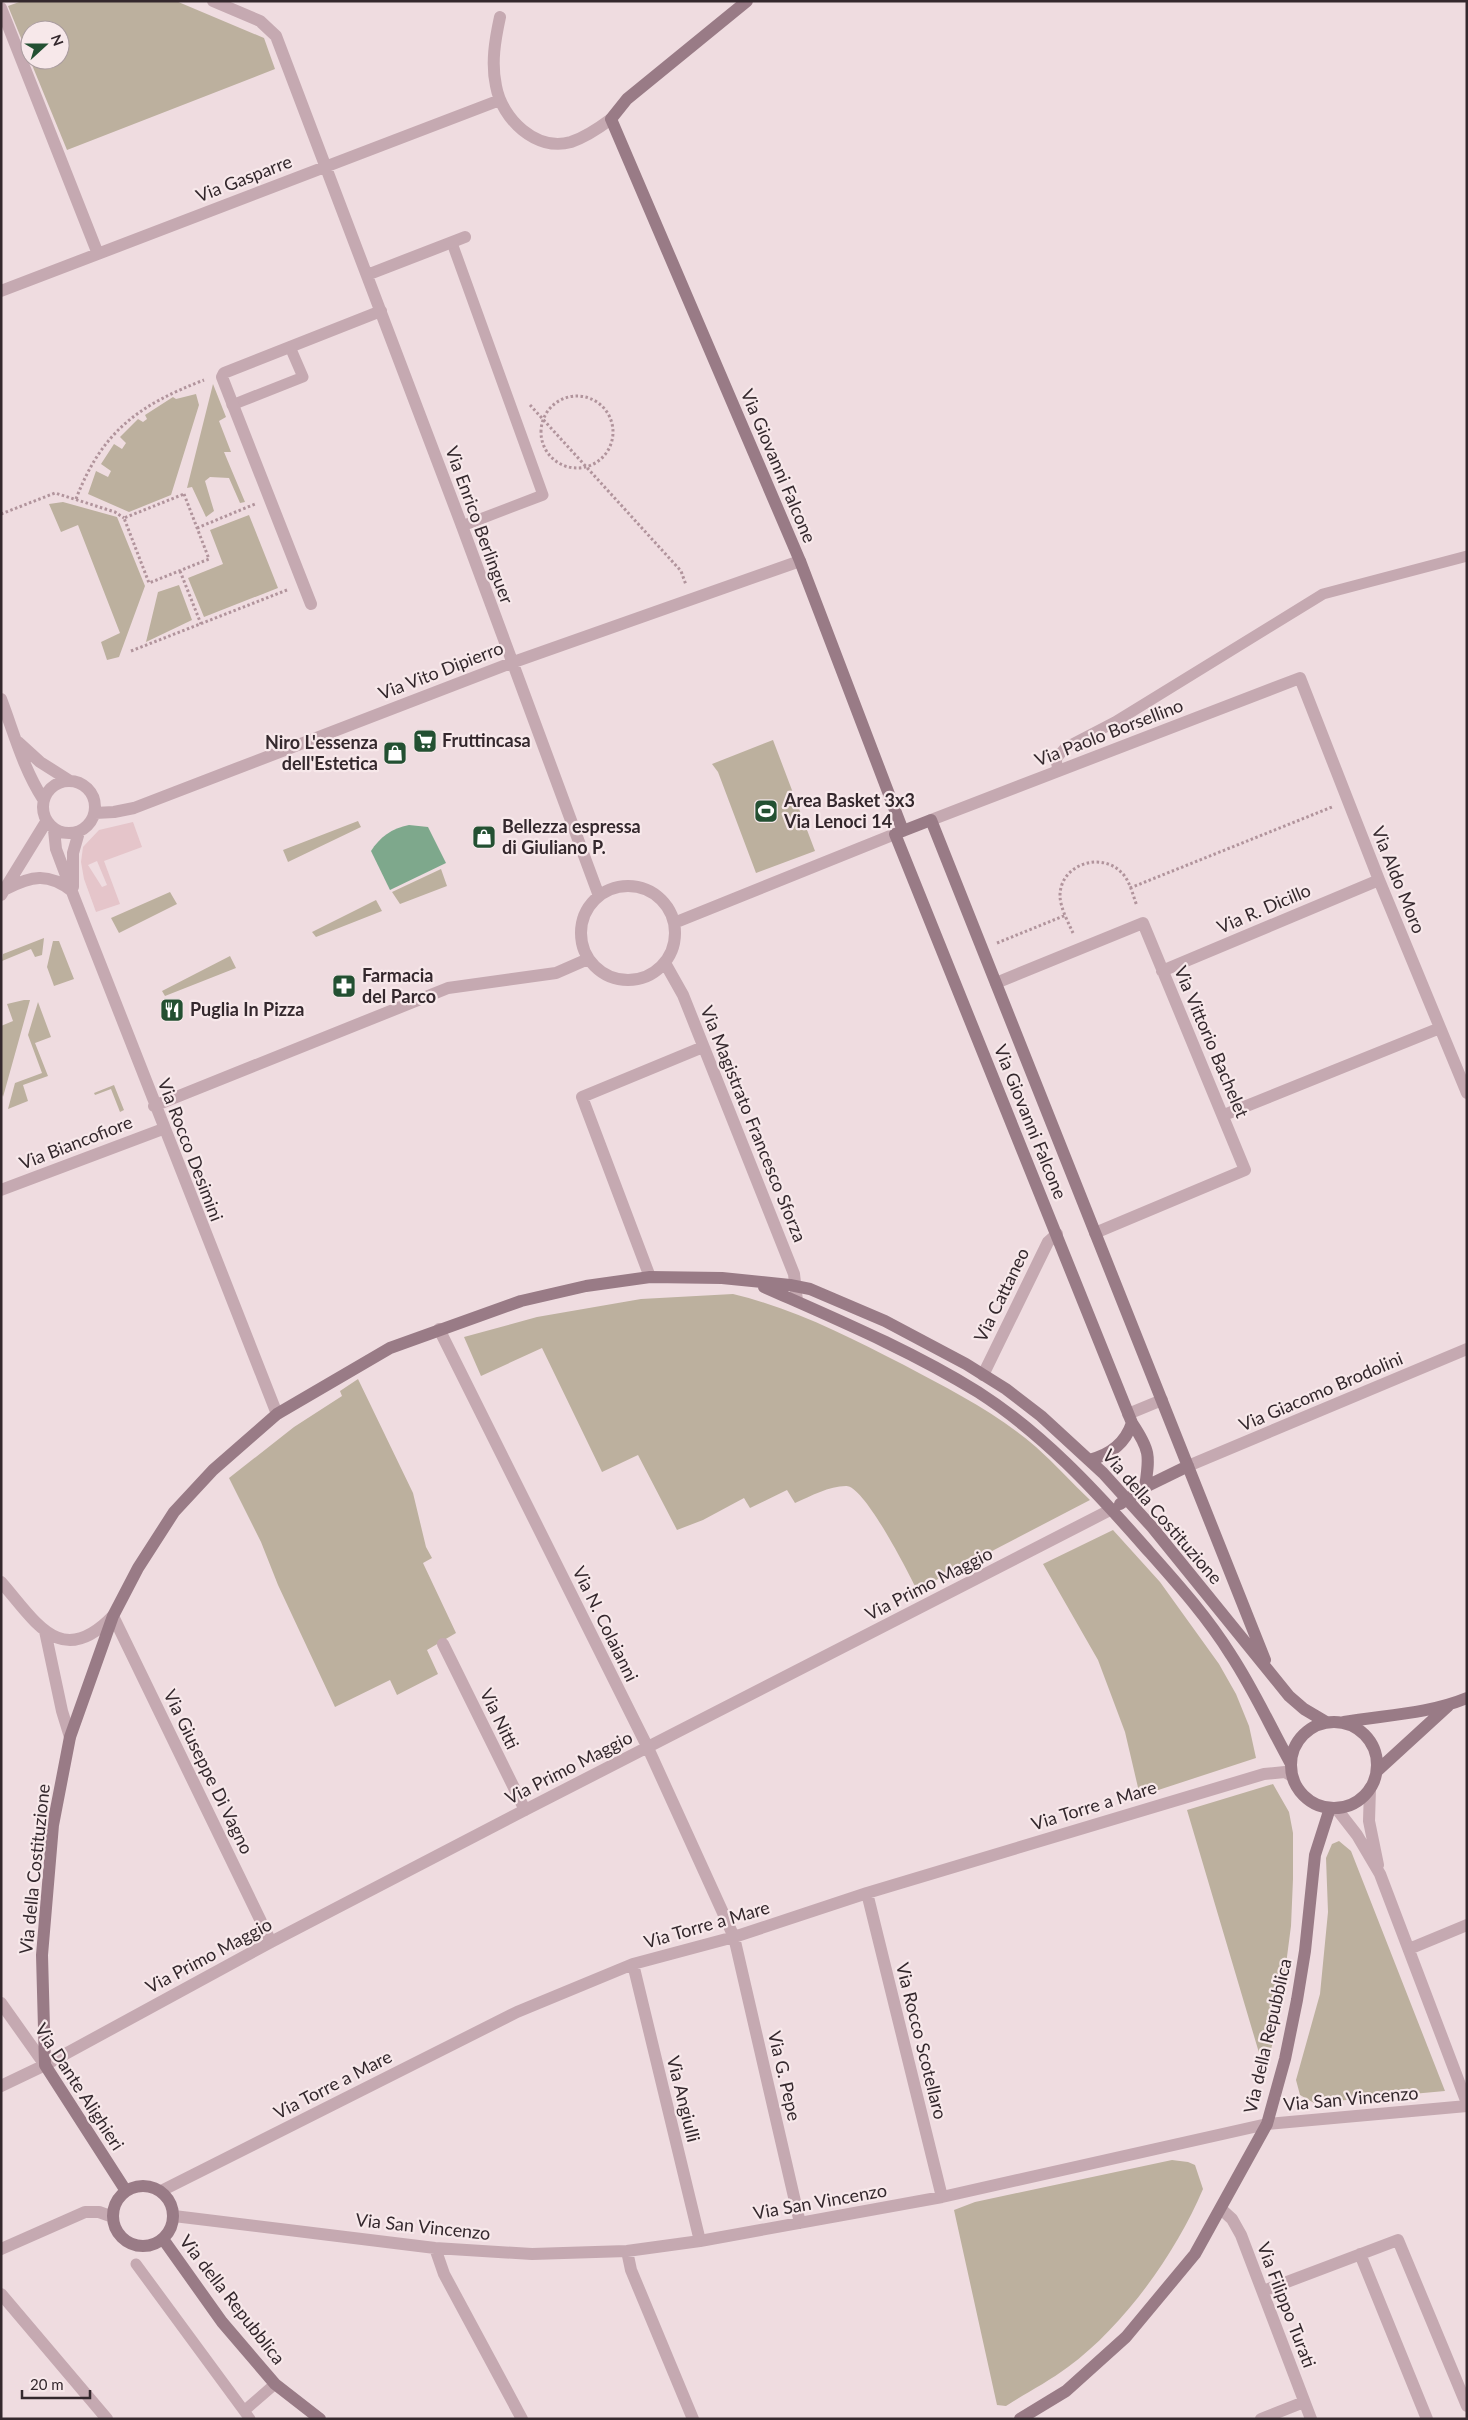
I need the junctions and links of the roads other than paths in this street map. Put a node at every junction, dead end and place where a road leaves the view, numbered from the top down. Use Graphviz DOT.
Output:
graph roads {
  1 [pos="213,1"];
  2 [pos="747,1"];
  3 [pos="1,8"];
  4 [pos="500,17"];
  5 [pos="500,100"];
  6 [pos="611,119"];
  7 [pos="326,167"];
  8 [pos="465,237"];
  9 [pos="452,243"];
  10 [pos="98,254"];
  11 [pos="367,275"];
  12 [pos="1,292"];
  13 [pos="381,311"];
  14 [pos="290,346"];
  15 [pos="232,404"];
  16 [pos="462,526"];
  17 [pos="1467,556"];
  18 [pos="800,562"];
  19 [pos="311,604"];
  20 [pos="511,663"];
  21 [pos="1300,678"];
  22 [pos="1,699"];
  23 [pos="18,742"];
  24 [pos="1058,772"];
  25 [pos="70,781"];
  26 [pos="43,799"];
  27 [pos="95,813"];
  28 [pos="931,820"];
  29 [pos="50,826"];
  30 [pos="79,832"];
  31 [pos="899,833"];
  32 [pos="1379,880"];
  33 [pos="4,892"];
  34 [pos="73,894"];
  35 [pos="599,896"];
  36 [pos="674,923"];
  37 [pos="588,959"];
  38 [pos="665,963"];
  39 [pos="1162,971"];
  40 [pos="996,983"];
  41 [pos="1440,1028"];
  42 [pos="703,1047"];
  43 [pos="1467,1094"];
  44 [pos="154,1106"];
  45 [pos="1224,1116"];
  46 [pos="163,1129"];
  47 [pos="1,1190"];
  48 [pos="1095,1233"];
  49 [pos="1057,1234"];
  50 [pos="650,1276"];
  51 [pos="756,1283"];
  52 [pos="796,1287"];
  53 [pos="797,1301"];
  54 [pos="439,1329"];
  55 [pos="1467,1349"];
  56 [pos="983,1375"];
  57 [pos="1162,1400"];
  58 [pos="276,1414"];
  59 [pos="1130,1418"];
  60 [pos="1089,1460"];
  61 [pos="1188,1466"];
  62 [pos="1145,1487"];
  63 [pos="1127,1499"];
  64 [pos="1112,1509"];
  65 [pos="1,1582"];
  66 [pos="113,1616"];
  67 [pos="45,1632"];
  68 [pos="443,1644"];
  69 [pos="1273,1676"];
  70 [pos="1467,1698"];
  71 [pos="1448,1706"];
  72 [pos="1326,1722"];
  73 [pos="1342,1722"];
  74 [pos="70,1737"];
  75 [pos="648,1748"];
  76 [pos="1292,1770"];
  77 [pos="1377,1771"];
  78 [pos="1370,1788"];
  79 [pos="1333,1808"];
  80 [pos="525,1810"];
  81 [pos="1380,1874"];
  82 [pos="867,1893"];
  83 [pos="1467,1925"];
  84 [pos="734,1937"];
  85 [pos="271,1942"];
  86 [pos="1409,1949"];
  87 [pos="632,1964"];
  88 [pos="1,2003"];
  89 [pos="45,2065"];
  90 [pos="1,2086"];
  91 [pos="1467,2104"];
  92 [pos="1267,2124"];
  93 [pos="126,2191"];
  94 [pos="162,2191"];
  95 [pos="942,2197"];
  96 [pos="1221,2209"];
  97 [pos="174,2216"];
  98 [pos="113,2217"];
  99 [pos="800,2223"];
  100 [pos="163,2239"];
  101 [pos="700,2241"];
  102 [pos="435,2248"];
  103 [pos="1,2249"];
  104 [pos="627,2251"];
  105 [pos="1360,2254"];
  106 [pos="136,2264"];
  107 [pos="1263,2291"];
  108 [pos="1,2294"];
  109 [pos="275,2384"];
  110 [pos="1304,2402"];
  111 [pos="1467,2406"];
  112 [pos="247,2415"];
  113 [pos="107,2419"];
  114 [pos="320,2419"];
  115 [pos="522,2419"];
  116 [pos="693,2419"];
  117 [pos="1020,2419"];
  118 [pos="1261,2419"];
  119 [pos="1311,2419"];
  120 [pos="1427,2419"];
  1 -- 7 [label="street, Via Enrico Berlinguer"];
  2 -- 6 [label="street"];
  3 -- 10 [label="street"];
  4 -- 5 [label="street"];
  5 -- 6 [label="street"];
  5 -- 7 [label="street, Via Gasparre"];
  6 -- 18 [label="street, Via Giovanni Falcone"];
  7 -- 10 [label="street, Via Gasparre"];
  7 -- 11 [label="street, Via Enrico Berlinguer"];
  8 -- 9 [label="street"];
  9 -- 11 [label="street"];
  9 -- 16 [label="lane"];
  10 -- 12 [label="street, Via Gasparre"];
  11 -- 13 [label="street, Via Enrico Berlinguer"];
  13 -- 14 [label="street"];
  13 -- 16 [label="street, Via Enrico Berlinguer"];
  14 -- 15 [label="street"];
  14 -- 15 [label="lane"];
  15 -- 19 [label="street"];
  16 -- 20 [label="street, Via Enrico Berlinguer"];
  17 -- 24 [label="lane"];
  18 -- 20 [label="street, Via Vito Dipierro"];
  18 -- 31 [label="street, Via Giovanni Falcone"];
  20 -- 27 [label="street, Via Vito Dipierro"];
  20 -- 35 [label="street, Via Enrico Berlinguer"];
  21 -- 24 [label="street, Via Paolo Borsellino"];
  21 -- 32 [label="street, Via Aldo Moro"];
  22 -- 23 [label="street, Via Rocco Desimini"];
  23 -- 25 [label="street, Via Rocco Desimini"];
  23 -- 26 [label="street, Via Rocco Desimini"];
  24 -- 28 [label="street, Via Paolo Borsellino"];
  25 -- 26 [label="street"];
  25 -- 27 [label="street, Via Rocco Desimini"];
  26 -- 29 [label="street, Via Rocco Desimini"];
  27 -- 30 [label="street, Via Rocco Desimini"];
  28 -- 31 [label="street"];
  28 -- 40 [label="street"];
  29 -- 30 [label="street"];
  29 -- 33 [label="street"];
  29 -- 34 [label="street, Via Rocco Desimini"];
  30 -- 34 [label="street, Via Rocco Desimini"];
  31 -- 36 [label="street"];
  31 -- 49 [label="street, Via Giovanni Falcone"];
  32 -- 39 [label="street, Via R. Dicillo"];
  32 -- 41 [label="street, Via Aldo Moro"];
  33 -- 34 [label="street"];
  34 -- 44 [label="street, Via Rocco Desimini"];
  35 -- 36 [label="street"];
  35 -- 37 [label="street"];
  36 -- 38 [label="street"];
  37 -- 38 [label="street"];
  37 -- 44 [label="street"];
  38 -- 42 [label="street, Via Magistrato Francesco Sforza"];
  39 -- 40 [label="street, Via Vittorio Bachelet"];
  39 -- 45 [label="street, Via Vittorio Bachelet"];
  40 -- 48 [label="street"];
  41 -- 43 [label="street, Via Aldo Moro"];
  41 -- 45 [label="street"];
  42 -- 50 [label="street"];
  42 -- 52 [label="street, Via Magistrato Francesco Sforza"];
  44 -- 46 [label="street, Via Rocco Desimini"];
  45 -- 48 [label="street, Via Vittorio Bachelet"];
  46 -- 47 [label="street, Via Biancofiore"];
  46 -- 58 [label="street, Via Rocco Desimini"];
  48 -- 57 [label="street"];
  49 -- 56 [label="street, Via Cattaneo"];
  49 -- 59 [label="street, Via Giovanni Falcone"];
  50 -- 51 [label="street, Via della Costituzione"];
  50 -- 54 [label="street, Via della Costituzione"];
  51 -- 52 [label="street, Via della Costituzione"];
  51 -- 53 [label="street, Via della Costituzione"];
  52 -- 53 [label="street, Via Magistrato Francesco Sforza"];
  52 -- 56 [label="street, Via della Costituzione"];
  53 -- 64 [label="street, Via della Costituzione"];
  54 -- 58 [label="street, Via della Costituzione"];
  54 -- 75 [label="street, Via N. Colaianni"];
  55 -- 61 [label="street, Via Giacomo Brodolini"];
  56 -- 60 [label="street, Via della Costituzione"];
  57 -- 59 [label="street"];
  57 -- 61 [label="street"];
  58 -- 66 [label="street, Via della Costituzione"];
  59 -- 60 [label="street"];
  59 -- 62 [label="street, Via Giovanni Falcone"];
  60 -- 63 [label="street, Via della Costituzione"];
  61 -- 62 [label="street"];
  61 -- 69 [label="street"];
  62 -- 63 [label="street"];
  63 -- 64 [label="street"];
  63 -- 69 [label="street, Via della Costituzione"];
  64 -- 75 [label="street, Via Primo Maggio"];
  64 -- 76 [label="street, Via della Costituzione"];
  65 -- 67 [label="street"];
  66 -- 67 [label="street"];
  66 -- 74 [label="street, Via della Costituzione"];
  66 -- 85 [label="street, Via Giuseppe Di Vagno"];
  67 -- 74 [label="street"];
  68 -- 80 [label="street, Via Nitti"];
  69 -- 72 [label="street, Via della Costituzione"];
  70 -- 71 [label="street"];
  71 -- 73 [label="street"];
  71 -- 77 [label="street"];
  72 -- 73 [label="street"];
  72 -- 76 [label="street"];
  73 -- 77 [label="street"];
  74 -- 89 [label="street, Via della Costituzione"];
  75 -- 80 [label="street, Via Primo Maggio"];
  75 -- 84 [label="street, Via N. Colaianni"];
  76 -- 79 [label="street"];
  76 -- 82 [label="street, Via Torre a Mare"];
  77 -- 78 [label="street"];
  78 -- 79 [label="street"];
  78 -- 81 [label="street"];
  79 -- 81 [label="street"];
  79 -- 92 [label="street, Via della Repubblica"];
  80 -- 85 [label="street, Via Primo Maggio"];
  81 -- 86 [label="street"];
  82 -- 84 [label="street, Via Torre a Mare"];
  82 -- 95 [label="street, Via Rocco Scotellaro"];
  83 -- 86 [label="street"];
  84 -- 87 [label="street, Via Torre a Mare"];
  84 -- 99 [label="street, Via G. Pepe"];
  85 -- 89 [label="street, Via Primo Maggio"];
  86 -- 91 [label="street"];
  87 -- 94 [label="street, Via Torre a Mare"];
  87 -- 101 [label="street, Via Angiulli"];
  88 -- 89 [label="street, Via Dante Alighieri"];
  89 -- 90 [label="street, Via Primo Maggio"];
  89 -- 93 [label="street, Via Dante Alighieri"];
  91 -- 92 [label="street, Via San Vincenzo"];
  92 -- 95 [label="street, Via San Vincenzo"];
  92 -- 96 [label="street, Via della Repubblica"];
  93 -- 94 [label="street"];
  93 -- 98 [label="street"];
  94 -- 97 [label="street"];
  95 -- 99 [label="street, Via San Vincenzo"];
  96 -- 107 [label="street, Via Filippo Turati"];
  96 -- 117 [label="street, Via della Repubblica"];
  97 -- 100 [label="street"];
  97 -- 102 [label="street, Via San Vincenzo"];
  98 -- 100 [label="street"];
  98 -- 103 [label="street"];
  99 -- 101 [label="street, Via San Vincenzo"];
  100 -- 109 [label="street, Via della Repubblica"];
  101 -- 104 [label="street, Via San Vincenzo"];
  102 -- 104 [label="street, Via San Vincenzo"];
  102 -- 115 [label="street"];
  104 -- 116 [label="street"];
  105 -- 107 [label="street"];
  105 -- 111 [label="street"];
  105 -- 120 [label="street"];
  106 -- 112 [label="lane"];
  107 -- 110 [label="street, Via Filippo Turati"];
  108 -- 113 [label="street"];
  109 -- 112 [label="lane"];
  109 -- 114 [label="street, Via della Repubblica"];
  110 -- 118 [label="street"];
  110 -- 119 [label="street, Via Filippo Turati"];
}
